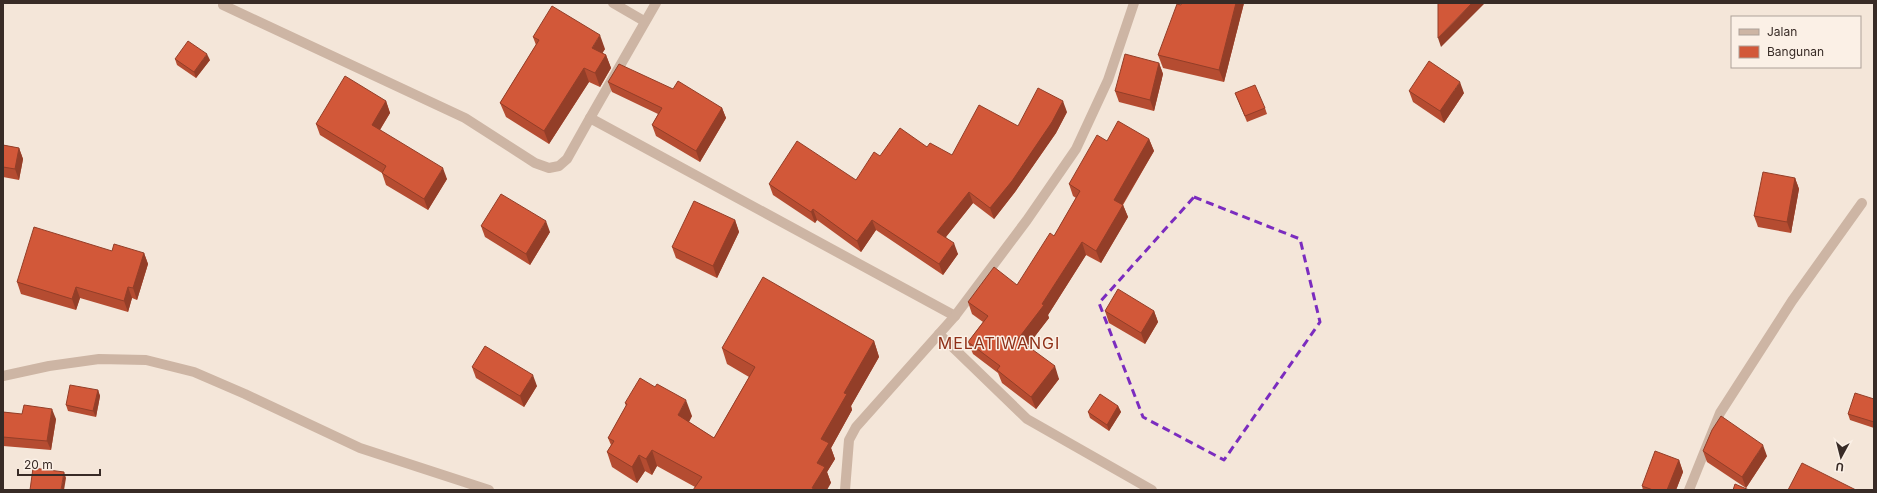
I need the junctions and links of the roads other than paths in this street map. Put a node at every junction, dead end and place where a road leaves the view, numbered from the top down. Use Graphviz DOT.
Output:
graph roads {
  1 [pos="613,3"];
  2 [pos="656,3"];
  3 [pos="1134,3"];
  4 [pos="223,5"];
  5 [pos="644,21"];
  6 [pos="590,118"];
  7 [pos="1862,203"];
  8 [pos="955,316"];
  9 [pos="939,334"];
  10 [pos="3,376"];
  11 [pos="489,490"];
  12 [pos="845,490"];
  13 [pos="1152,490"];
  14 [pos="1690,490"];
  1 -- 5 [label="street"];
  2 -- 5 [label="street"];
  3 -- 8 [label="street"];
  4 -- 6 [label="street"];
  5 -- 6 [label="street"];
  6 -- 8 [label="street"];
  7 -- 14 [label="street"];
  8 -- 9 [label="street"];
  9 -- 12 [label="street"];
  9 -- 13 [label="street"];
  10 -- 11 [label="street"];
}
